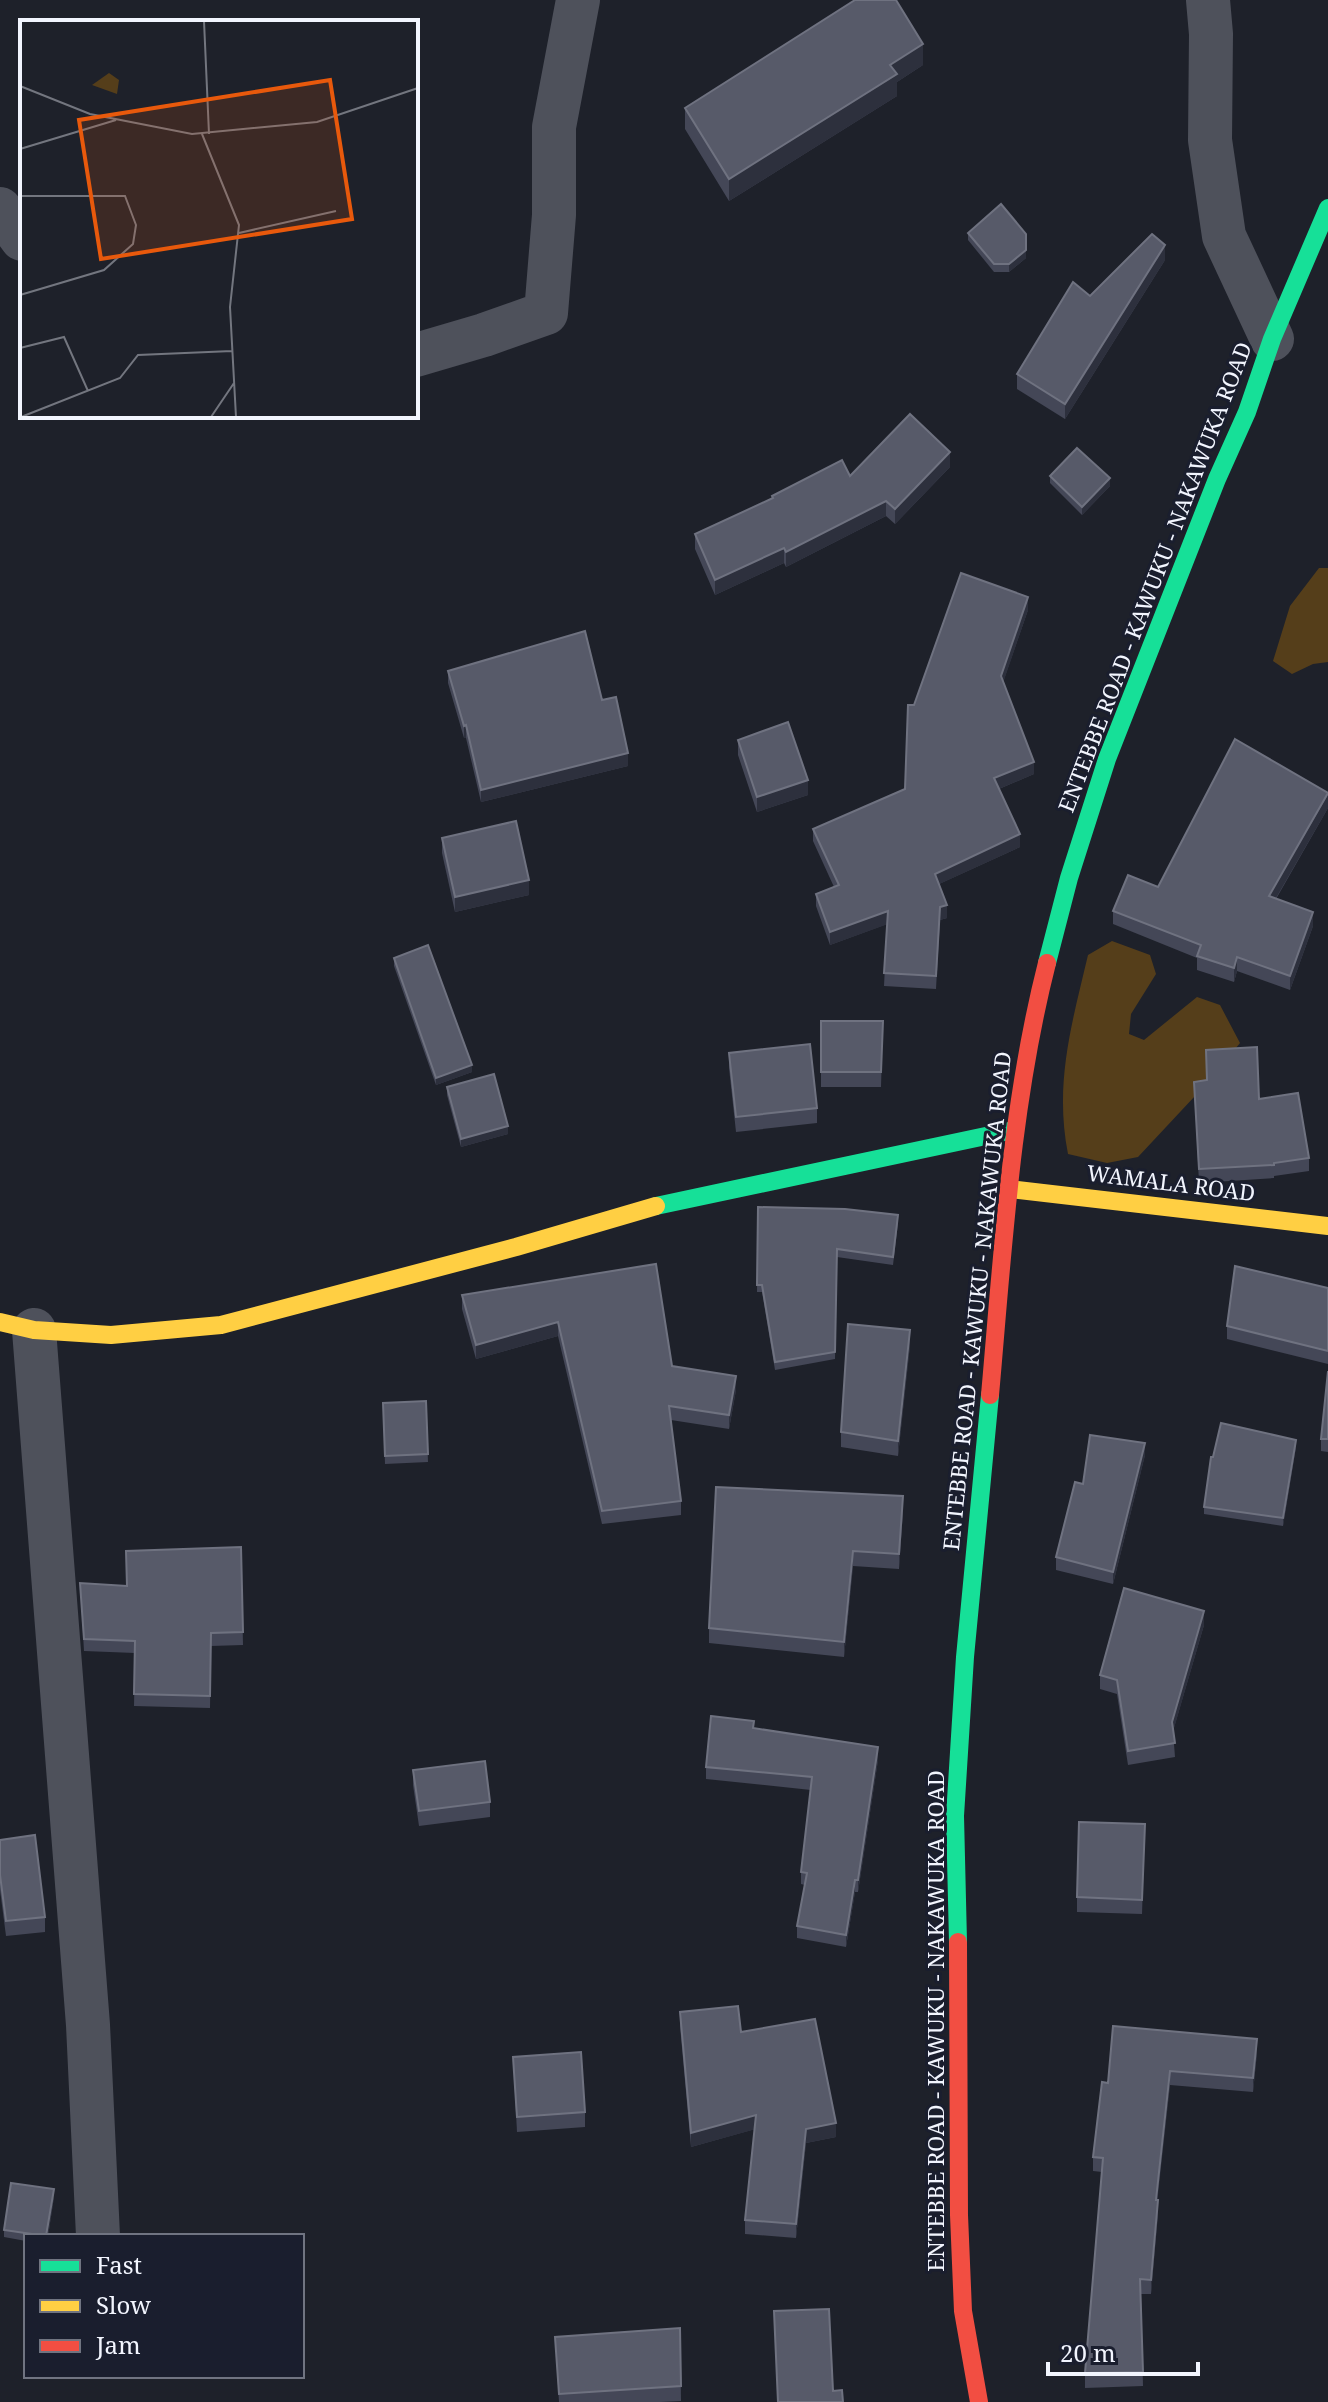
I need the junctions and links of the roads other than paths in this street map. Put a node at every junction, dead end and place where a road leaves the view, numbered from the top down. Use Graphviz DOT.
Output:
graph roads {
  1 [pos="578,0"];
  2 [pos="1208,0"];
  3 [pos="1328,208"];
  4 [pos="0,209"];
  5 [pos="20,236"];
  6 [pos="1272,339"];
  7 [pos="418,354"];
  8 [pos="1014,1130"];
  9 [pos="1009,1189"];
  10 [pos="1328,1226"];
  11 [pos="17,1326"];
  12 [pos="98,2234"];
  13 [pos="979,2402"];
  1 -- 7 [label="street"];
  2 -- 6 [label="street"];
  3 -- 6 [label="main road, ENTEBBE ROAD - KAWUKU - NAKAWUKA ROAD"];
  4 -- 5 [label="street"];
  6 -- 8 [label="main road, ENTEBBE ROAD - KAWUKU - NAKAWUKA ROAD"];
  8 -- 9 [label="main road, ENTEBBE ROAD - KAWUKU - NAKAWUKA ROAD"];
  8 -- 11 [label="main road"];
  9 -- 10 [label="main road, WAMALA ROAD"];
  9 -- 13 [label="main road, ENTEBBE ROAD - KAWUKU - NAKAWUKA ROAD"];
  11 -- 12 [label="street"];
}
